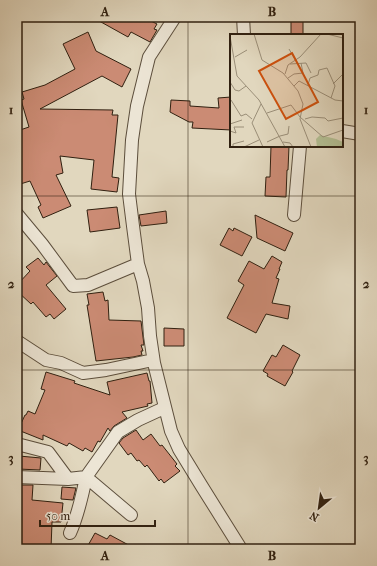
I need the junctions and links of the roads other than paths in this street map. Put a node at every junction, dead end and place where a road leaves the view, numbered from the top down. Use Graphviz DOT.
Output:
graph roads {
  1 [pos="175,17"];
  2 [pos="243,17"];
  3 [pos="244,34"];
  4 [pos="343,131"];
  5 [pos="360,134"];
  6 [pos="300,147"];
  7 [pos="17,214"];
  8 [pos="294,215"];
  9 [pos="138,264"];
  10 [pos="17,341"];
  11 [pos="153,360"];
  12 [pos="164,408"];
  13 [pos="17,444"];
  14 [pos="17,477"];
  15 [pos="86,477"];
  16 [pos="68,479"];
  17 [pos="131,515"];
  18 [pos="70,533"];
  19 [pos="241,549"];
  1 -- 9 [label="street"];
  2 -- 3 [label="street"];
  4 -- 5 [label="street"];
  6 -- 8 [label="street"];
  7 -- 9 [label="street"];
  9 -- 11 [label="street"];
  10 -- 11 [label="street"];
  11 -- 12 [label="street"];
  12 -- 15 [label="street"];
  12 -- 19 [label="street"];
  13 -- 16 [label="street"];
  14 -- 16 [label="street"];
  15 -- 16 [label="street"];
  15 -- 17 [label="street"];
  15 -- 18 [label="street"];
}
